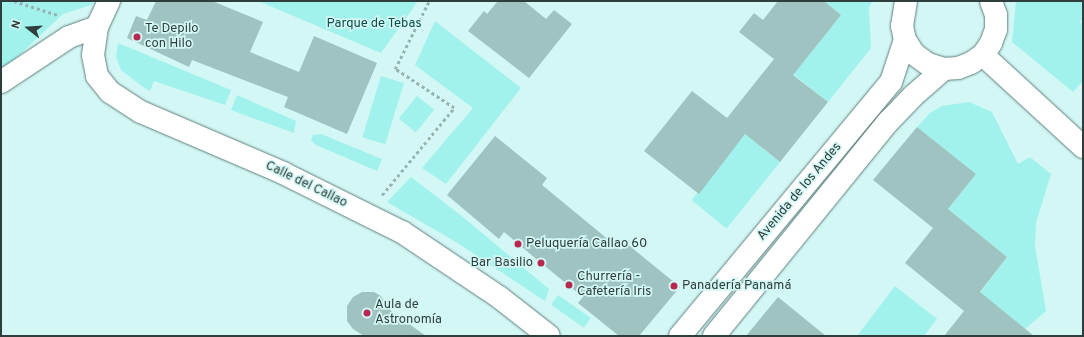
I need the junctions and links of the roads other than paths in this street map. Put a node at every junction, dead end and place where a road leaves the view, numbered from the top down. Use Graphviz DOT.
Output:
graph roads {
  1 [pos="109,1"];
  2 [pos="906,1"];
  3 [pos="991,1"];
  4 [pos="97,27"];
  5 [pos="905,40"];
  6 [pos="983,55"];
  7 [pos="944,69"];
  8 [pos="1,82"];
  9 [pos="1083,147"];
  10 [pos="549,336"];
  11 [pos="680,336"];
  12 [pos="714,336"];
  1 -- 4 [label="main road, Calle del Callao"];
  2 -- 5 [label="main road"];
  3 -- 6 [label="main road"];
  4 -- 8 [label="main road"];
  4 -- 10 [label="main road, Calle del Callao"];
  5 -- 7 [label="main road"];
  5 -- 11 [label="main road, Avenida de los Andes"];
  6 -- 7 [label="main road"];
  6 -- 9 [label="main road"];
  7 -- 12 [label="main road, Avenida de los Andes"];
}
